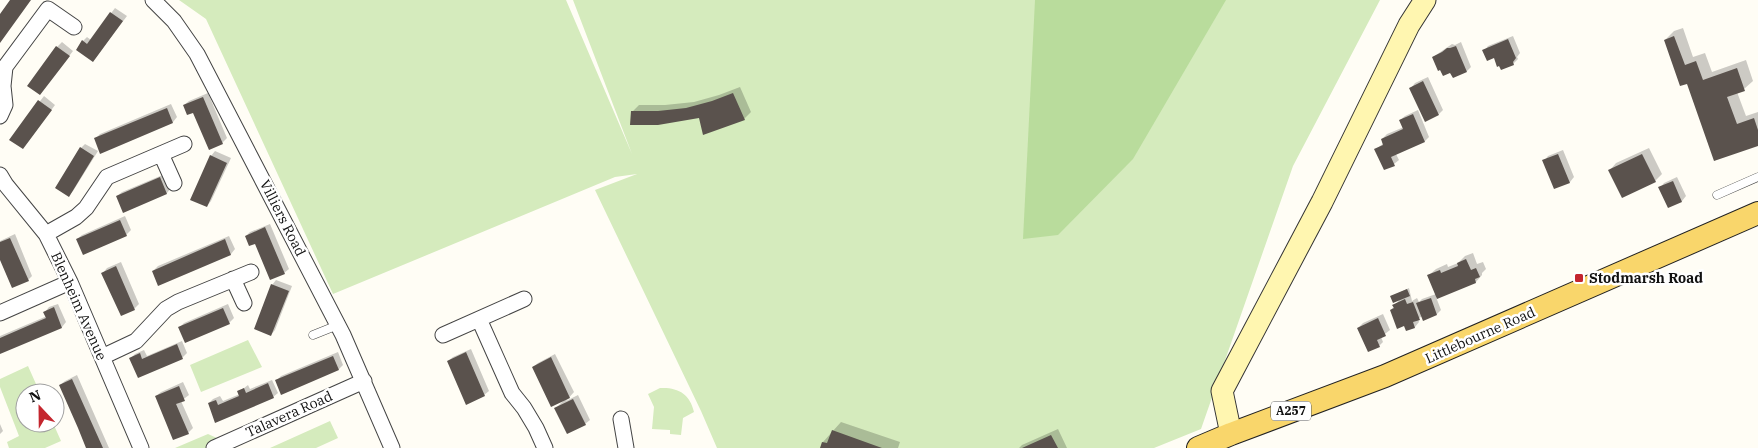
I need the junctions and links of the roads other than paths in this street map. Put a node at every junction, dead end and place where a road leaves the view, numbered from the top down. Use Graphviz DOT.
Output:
graph roads {
  1 [pos="153,0"];
  2 [pos="1424,0"];
  3 [pos="74,27"];
  4 [pos="0,116"];
  5 [pos="184,144"];
  6 [pos="161,154"];
  7 [pos="0,175"];
  8 [pos="1758,177"];
  9 [pos="174,183"];
  10 [pos="1717,195"];
  11 [pos="1758,213"];
  12 [pos="46,234"];
  13 [pos="251,272"];
  14 [pos="233,279"];
  15 [pos="70,282"];
  16 [pos="524,299"];
  17 [pos="244,303"];
  18 [pos="0,313"];
  19 [pos="479,319"];
  20 [pos="338,325"];
  21 [pos="312,335"];
  22 [pos="443,335"];
  23 [pos="102,357"];
  24 [pos="364,381"];
  25 [pos="621,419"];
  26 [pos="1231,434"];
  27 [pos="141,448"];
  28 [pos="214,448"];
  29 [pos="392,448"];
  30 [pos="544,448"];
  31 [pos="626,448"];
  32 [pos="1198,448"];
  1 -- 20 [label="street, Villiers Road"];
  2 -- 26 [label="street"];
  3 -- 4 [label="street"];
  5 -- 6 [label="street"];
  6 -- 9 [label="street"];
  6 -- 12 [label="street"];
  7 -- 12 [label="street, Blenheim Avenue"];
  8 -- 10 [label="lane"];
  11 -- 26 [label="main road, Littlebourne Road / A257"];
  12 -- 15 [label="street, Blenheim Avenue"];
  13 -- 14 [label="street"];
  14 -- 17 [label="street"];
  14 -- 23 [label="street"];
  15 -- 18 [label="street"];
  15 -- 23 [label="street, Blenheim Avenue"];
  16 -- 19 [label="street"];
  19 -- 22 [label="street"];
  19 -- 30 [label="street"];
  20 -- 21 [label="lane"];
  20 -- 24 [label="street, Villiers Road"];
  23 -- 27 [label="street, Blenheim Avenue"];
  24 -- 28 [label="street, Talavera Road"];
  24 -- 29 [label="street, Villiers Road"];
  25 -- 31 [label="street"];
  26 -- 32 [label="main road, Littlebourne Road / A257"];
}
